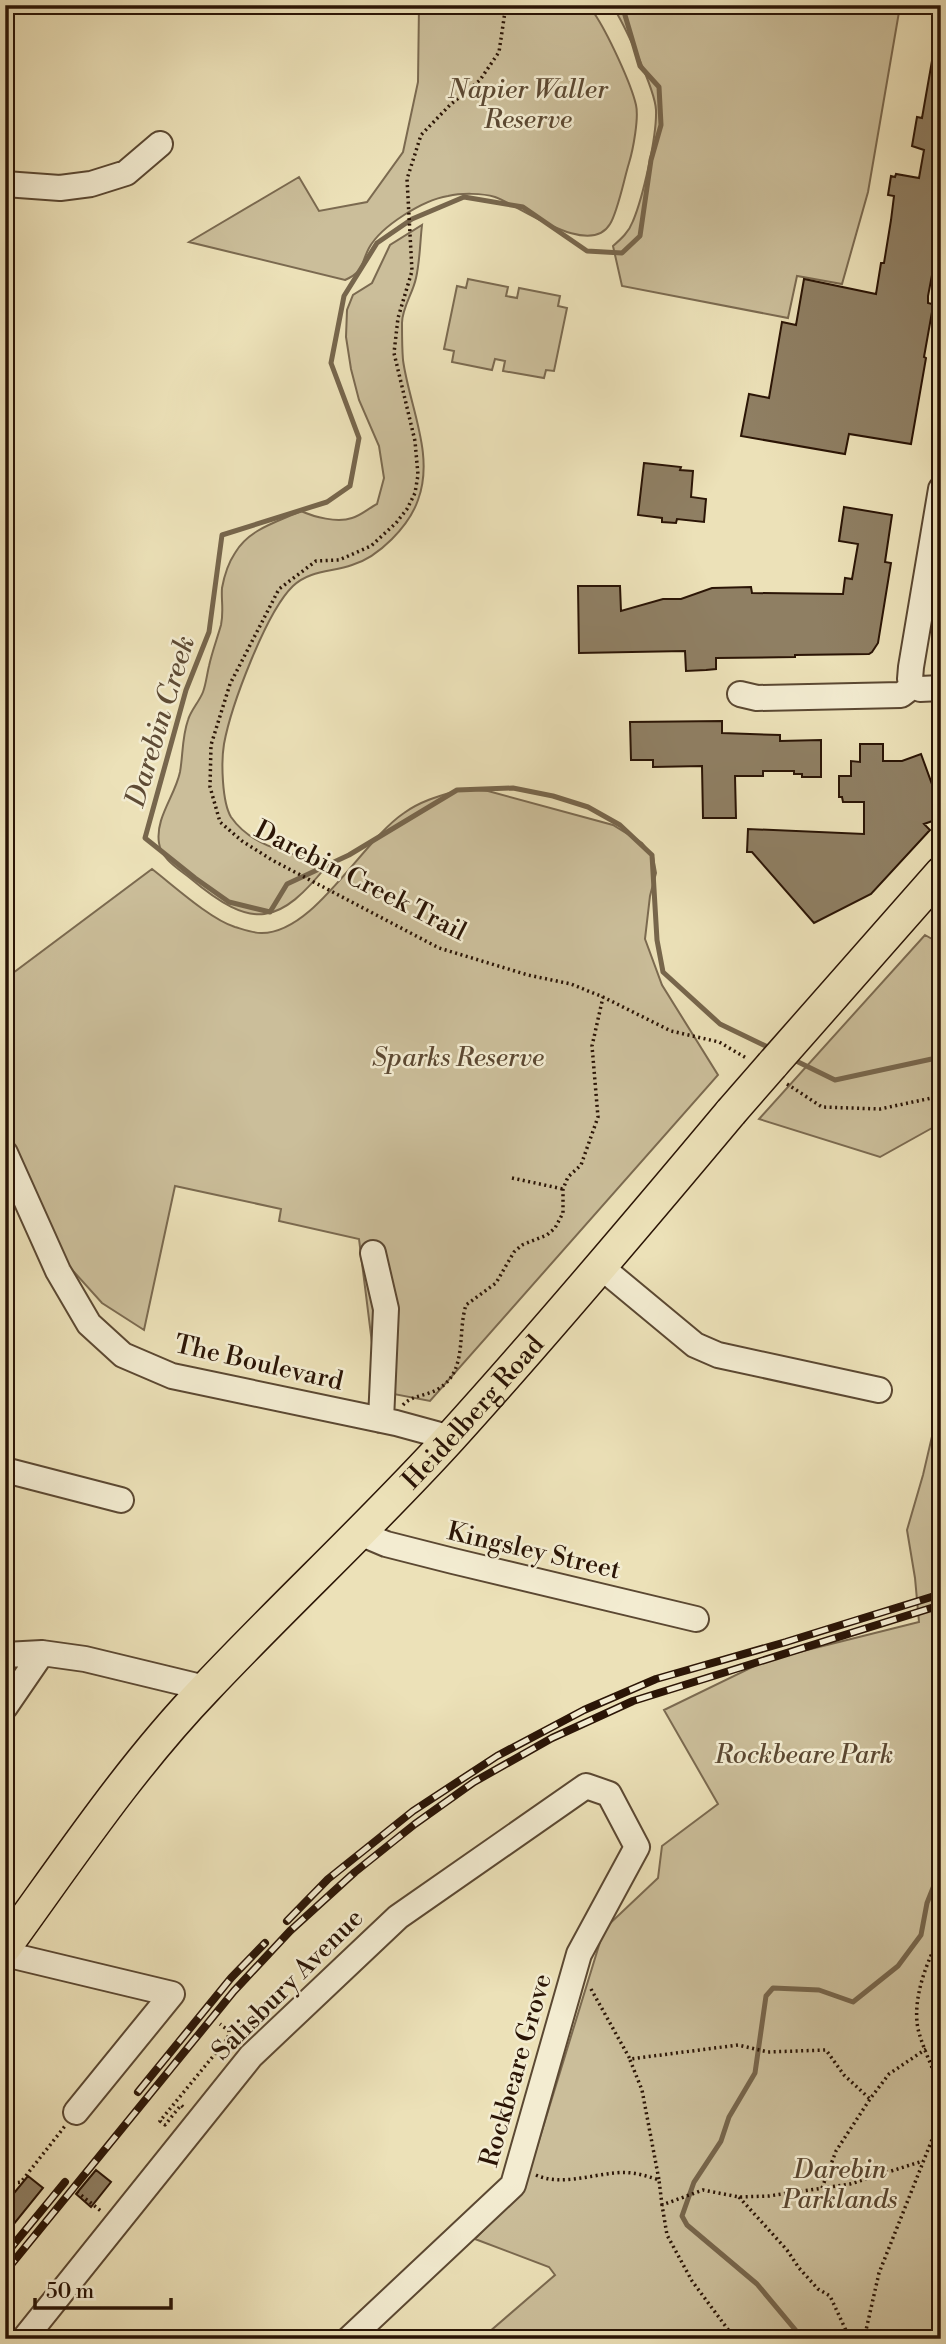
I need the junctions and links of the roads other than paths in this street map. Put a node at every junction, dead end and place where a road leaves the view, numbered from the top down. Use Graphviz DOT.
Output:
graph roads {
  1 [pos="160,144"];
  2 [pos="5,184"];
  3 [pos="941,489"];
  4 [pos="912,686"];
  5 [pos="941,688"];
  6 [pos="740,694"];
  7 [pos="941,873"];
  8 [pos="5,1153"];
  9 [pos="373,1253"];
  10 [pos="601,1267"];
  11 [pos="879,1390"];
  12 [pos="389,1421"];
  13 [pos="451,1438"];
  14 [pos="5,1470"];
  15 [pos="121,1500"];
  16 [pos="360,1533"];
  17 [pos="696,1619"];
  18 [pos="42,1653"];
  19 [pos="5,1655"];
  20 [pos="205,1688"];
  21 [pos="5,1707"];
  22 [pos="586,1786"];
  23 [pos="5,1947"];
  24 [pos="5,1954"];
  25 [pos="76,2112"];
  26 [pos="24,2339"];
  27 [pos="349,2339"];
  1 -- 2 [label="street"];
  3 -- 4 [label="street"];
  4 -- 5 [label="street"];
  4 -- 6 [label="street"];
  7 -- 10 [label="main road, Heidelberg Road, bridge"];
  8 -- 12 [label="street, The Boulevard"];
  9 -- 12 [label="street"];
  10 -- 11 [label="street"];
  10 -- 13 [label="main road, Heidelberg Road"];
  12 -- 13 [label="street, The Boulevard"];
  13 -- 16 [label="main road, Heidelberg Road"];
  14 -- 15 [label="street"];
  16 -- 17 [label="street, Kingsley Street"];
  16 -- 20 [label="main road, Heidelberg Road"];
  18 -- 19 [label="street"];
  18 -- 20 [label="street"];
  18 -- 21 [label="street"];
  20 -- 23 [label="main road, Heidelberg Road"];
  22 -- 26 [label="street, Salisbury Avenue"];
  22 -- 27 [label="street, Rockbeare Grove"];
  24 -- 25 [label="street"];
}
